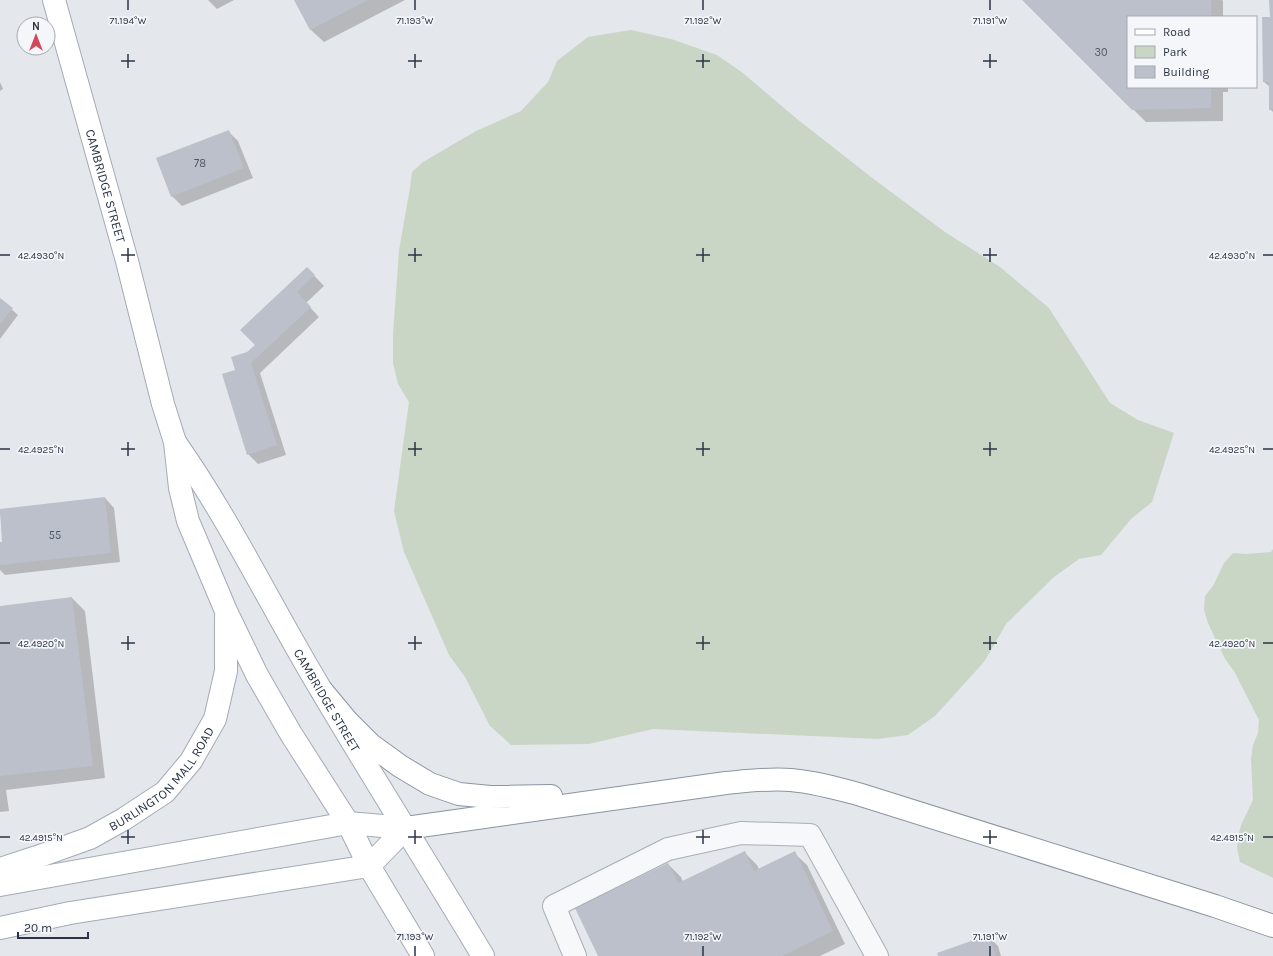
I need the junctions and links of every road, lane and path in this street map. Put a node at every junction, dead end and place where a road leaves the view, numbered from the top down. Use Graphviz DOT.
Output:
graph roads {
  1 [pos="54,0"];
  2 [pos="175,442"];
  3 [pos="226,612"];
  4 [pos="322,691"];
  5 [pos="660,793"];
  6 [pos="348,823"];
  7 [pos="406,828"];
  8 [pos="369,866"];
  9 [pos="0,869"];
  10 [pos="0,885"];
  11 [pos="1273,926"];
  12 [pos="0,928"];
  13 [pos="423,956"];
  14 [pos="483,956"];
  15 [pos="575,956"];
  16 [pos="877,956"];
  1 -- 2 [label="main road, CAMBRIDGE STREET"];
  2 -- 3 [label="main road, CAMBRIDGE STREET"];
  2 -- 4 [label="main road, CAMBRIDGE STREET"];
  3 -- 6 [label="main road, CAMBRIDGE STREET"];
  3 -- 9 [label="main road, BURLINGTON MALL ROAD"];
  4 -- 5 [label="main road"];
  4 -- 7 [label="main road, CAMBRIDGE STREET"];
  5 -- 7 [label="main road"];
  5 -- 11 [label="main road"];
  6 -- 7 [label="main road"];
  6 -- 8 [label="main road, CAMBRIDGE STREET"];
  6 -- 10 [label="main road"];
  7 -- 8 [label="main road"];
  7 -- 14 [label="main road, CAMBRIDGE STREET"];
  8 -- 12 [label="main road"];
  8 -- 13 [label="main road, CAMBRIDGE STREET"];
  15 -- 16 [label="lane"];
}
